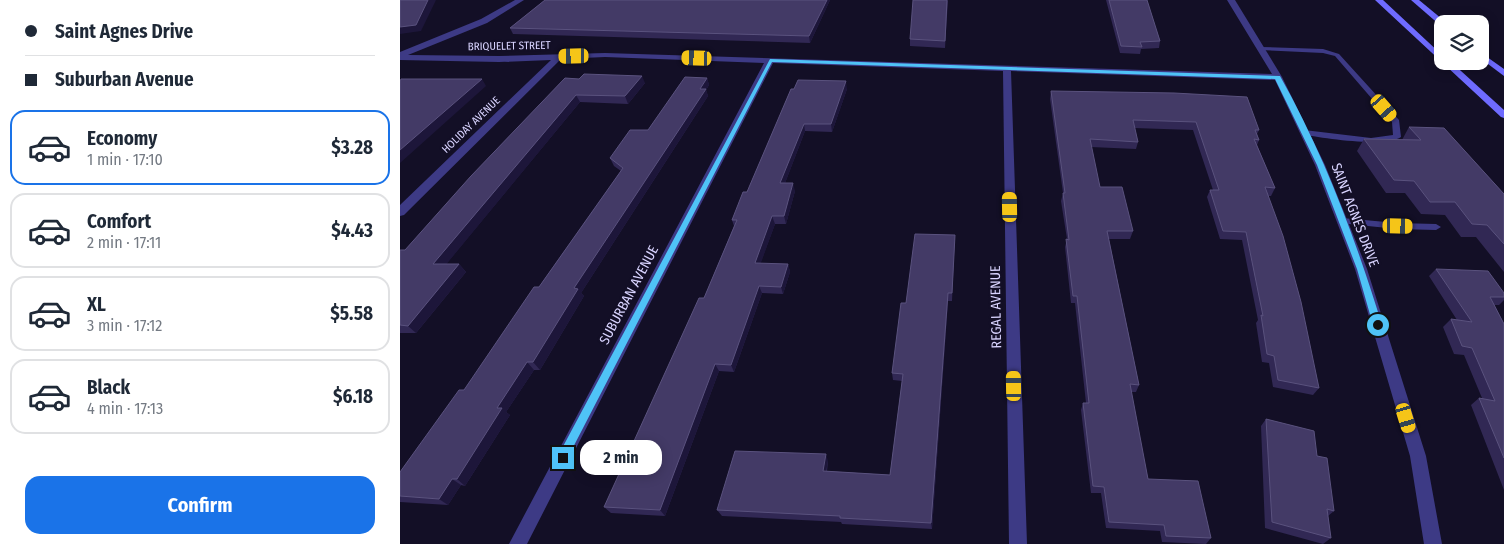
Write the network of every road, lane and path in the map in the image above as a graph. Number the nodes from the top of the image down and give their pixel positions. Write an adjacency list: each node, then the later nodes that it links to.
1 (520, 0): 8 (street)
2 (1231, 0): 6 (street, SAINT AGNES DRIVE)
3 (1378, 0): 7 (main road)
4 (1415, 0): 5 (main road)
5 (1434, 16)
6 (1261, 49): 15 (street, SAINT AGNES DRIVE); 17 (lane)
7 (1434, 51)
8 (400, 56): 9 (street, BRIQUELET STREET)
9 (559, 56): 10 (street, BRIQUELET STREET); 18 (street, HOLIDAY AVENUE)
10 (770, 60): 12 (street, BRIQUELET STREET); 21 (street, SUBURBAN AVENUE)
11 (1489, 61): 14 (main road)
12 (1007, 68): 15 (street, BRIQUELET STREET); 22 (street, REGAL AVENUE)
13 (1455, 70): 16 (main road)
14 (1504, 73)
15 (1278, 77): 17 (street, SAINT AGNES DRIVE)
16 (1504, 115)
17 (1304, 132): 19 (street, SAINT AGNES DRIVE)
18 (400, 212)
19 (1342, 221): 20 (lane); 23 (street, SAINT AGNES DRIVE)
20 (1436, 227)
21 (518, 544)
22 (1018, 544)
23 (1433, 544)

